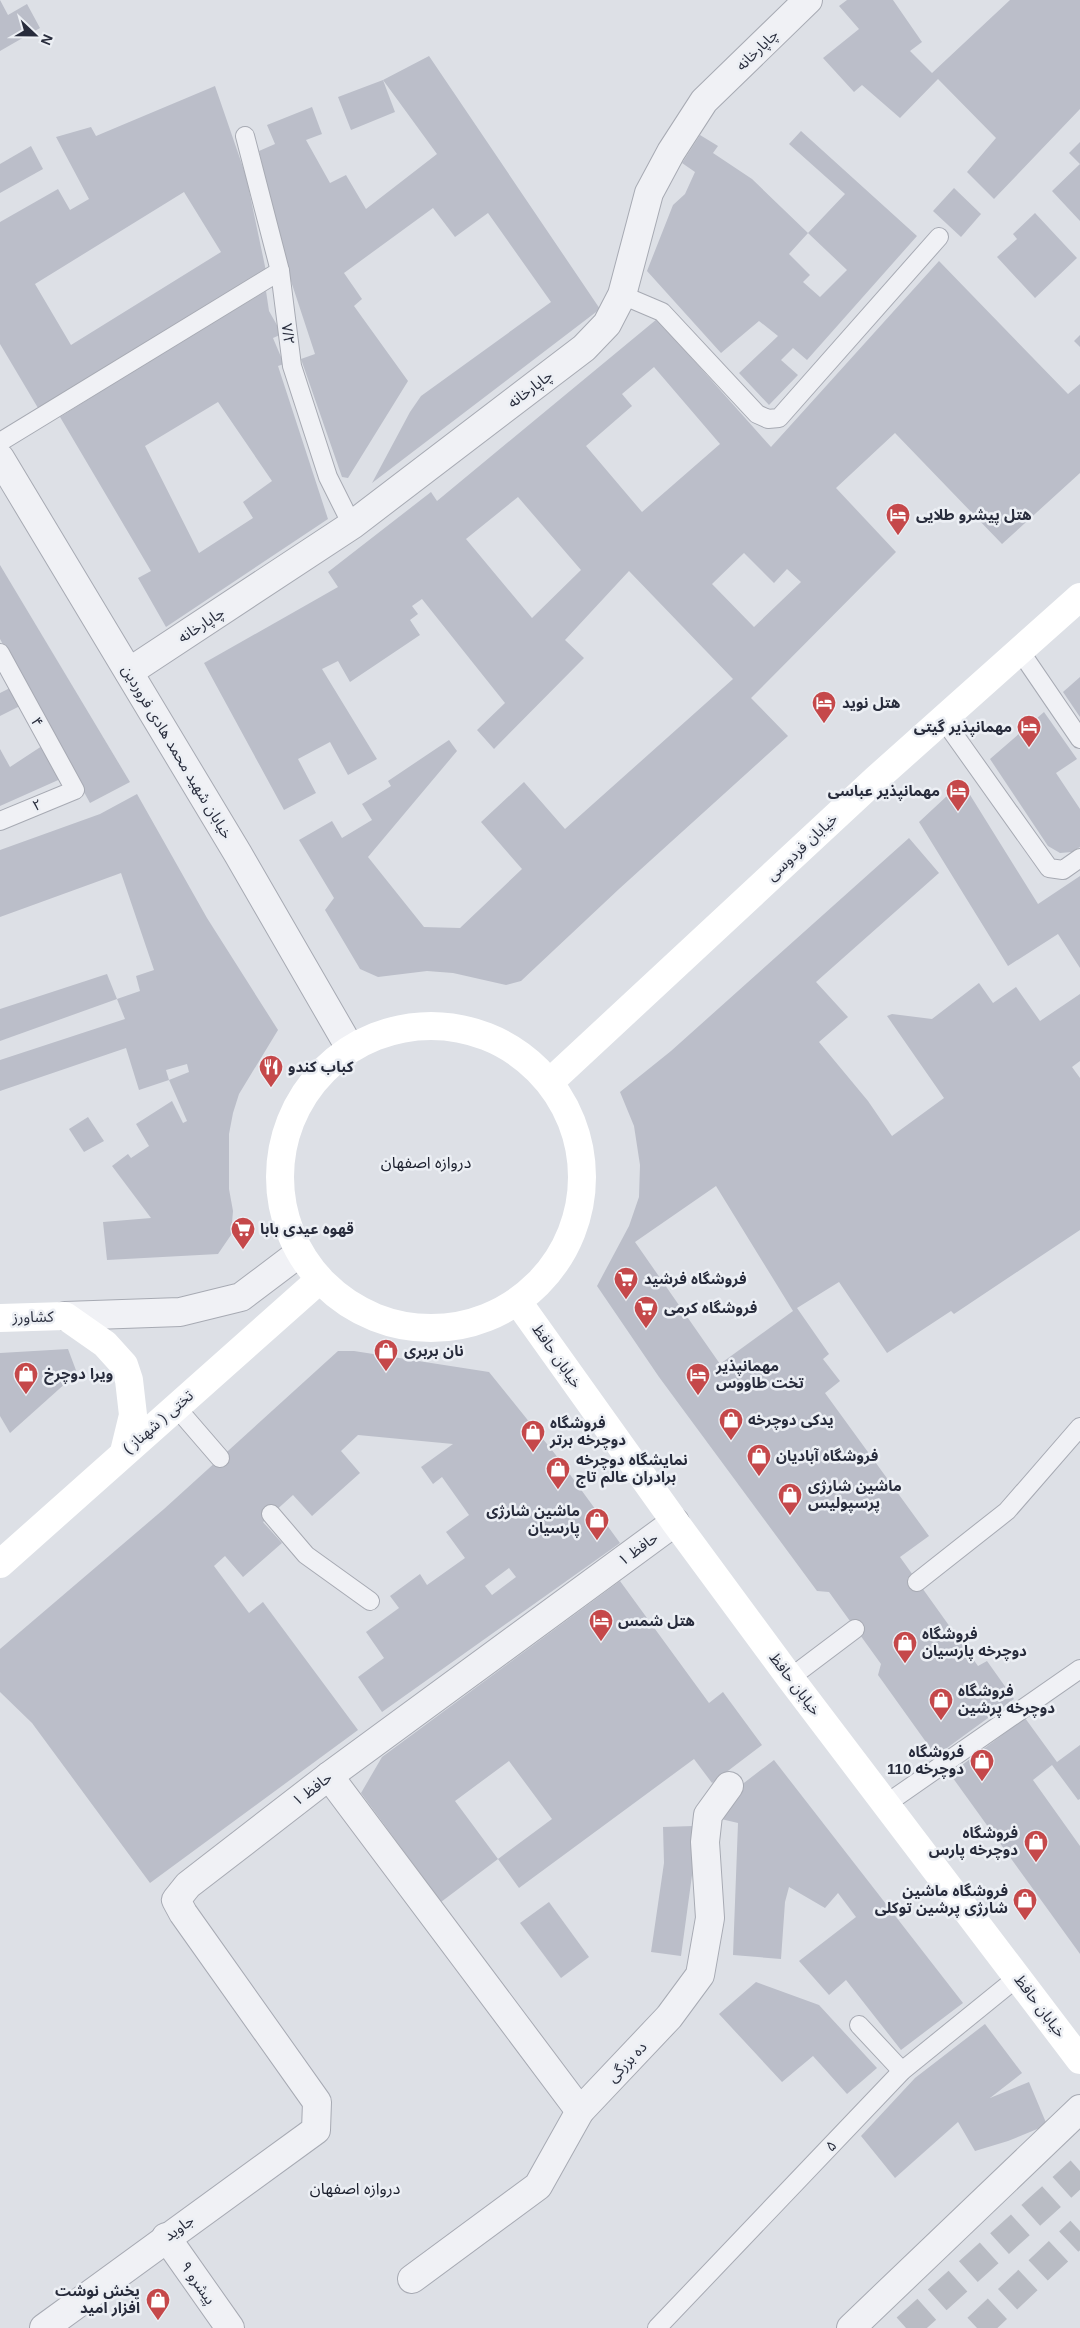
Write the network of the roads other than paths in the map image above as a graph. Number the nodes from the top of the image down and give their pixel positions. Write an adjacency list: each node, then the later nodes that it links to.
1 (808, 0): 5 (street, چاپارخانه)
2 (245, 136): 4 (lane, ۷/۲)
3 (939, 237): 5 (lane)
4 (280, 270): 6 (lane); 8 (lane, ۷/۲)
5 (622, 295): 8 (street, چاپارخانه)
6 (0, 442)
7 (0, 458): 12 (street, خیابان شهید محمد هادی فروردین)
8 (352, 525): 12 (street, چاپارخانه)
9 (1079, 601): 10 (street, خیابان فردوسی)
10 (1020, 651): 14 (street, خیابان فردوسی); 15 (lane)
11 (0, 653): 13 (lane, ۴)
12 (129, 672): 19 (street, خیابان شهید محمد هادی فروردین)
13 (6, 681): 16 (lane, ۴)
14 (943, 719): 18 (lane); 20 (street, خیابان فردوسی)
15 (1080, 739)
16 (75, 790): 17 (lane, ۲)
17 (0, 820)
18 (1080, 858)
19 (350, 1048): 20 (street); 21 (street)
20 (550, 1082): 23 (street)
21 (298, 1254): 22 (street); 24 (street)
22 (317, 1282): 23 (street); 26 (street, تختی ( شهناز ))
23 (518, 1302): 31 (street, خیابان حافظ)
24 (65, 1316): 25 (street, کشاورز); 28 (street)
25 (0, 1318)
26 (176, 1407): 28 (street, تختی ( شهناز )); 29 (lane)
27 (1080, 1427): 33 (lane)
28 (124, 1452): 32 (street, تختی ( شهناز ))
29 (220, 1458)
30 (271, 1514): 34 (lane)
31 (675, 1522): 37 (street, خیابان حافظ); 38 (street, حافظ ۱)
32 (0, 1564)
33 (917, 1582)
34 (370, 1600)
35 (855, 1629): 37 (lane)
36 (1080, 1669): 40 (lane)
37 (790, 1678): 40 (street, خیابان حافظ)
38 (329, 1776): 46 (street); 47 (street, حافظ ۱)
39 (729, 1786): 46 (street, ده بزرگی)
40 (886, 1804): 41 (street, خیابان حافظ)
41 (1018, 1977): 43 (street, خیابان حافظ); 44 (lane, ۵)
42 (859, 2025): 44 (lane)
43 (1080, 2060)
44 (902, 2071): 52 (lane, ۵)
45 (1080, 2109): 53 (street)
46 (580, 2111): 49 (street, ده بزرگی)
47 (316, 2130): 48 (street, جاوید)
48 (166, 2237): 50 (street, جاوید); 51 (street, پیشرو ۹)
49 (412, 2279)
50 (44, 2328)
51 (230, 2328)
52 (657, 2328)
53 (851, 2328)

